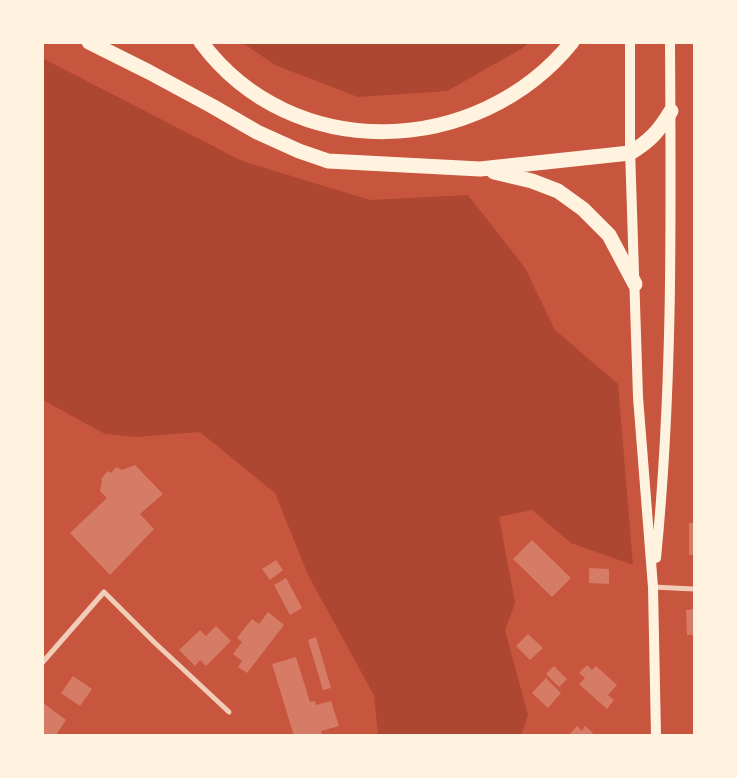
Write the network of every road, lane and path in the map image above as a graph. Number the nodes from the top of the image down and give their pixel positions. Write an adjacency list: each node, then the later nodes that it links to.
1 (89, 42): 8 (highway)
2 (201, 42): 3 (highway)
3 (572, 42)
4 (630, 42): 7 (main road)
5 (670, 42): 6 (main road)
6 (671, 111): 7 (highway); 10 (main road)
7 (630, 153): 8 (highway); 9 (main road)
8 (480, 169): 9 (highway)
9 (635, 284): 10 (main road)
10 (653, 587): 11 (street); 14 (main road)
11 (694, 588)
12 (42, 663): 13 (street)
13 (229, 712)
14 (656, 736)

